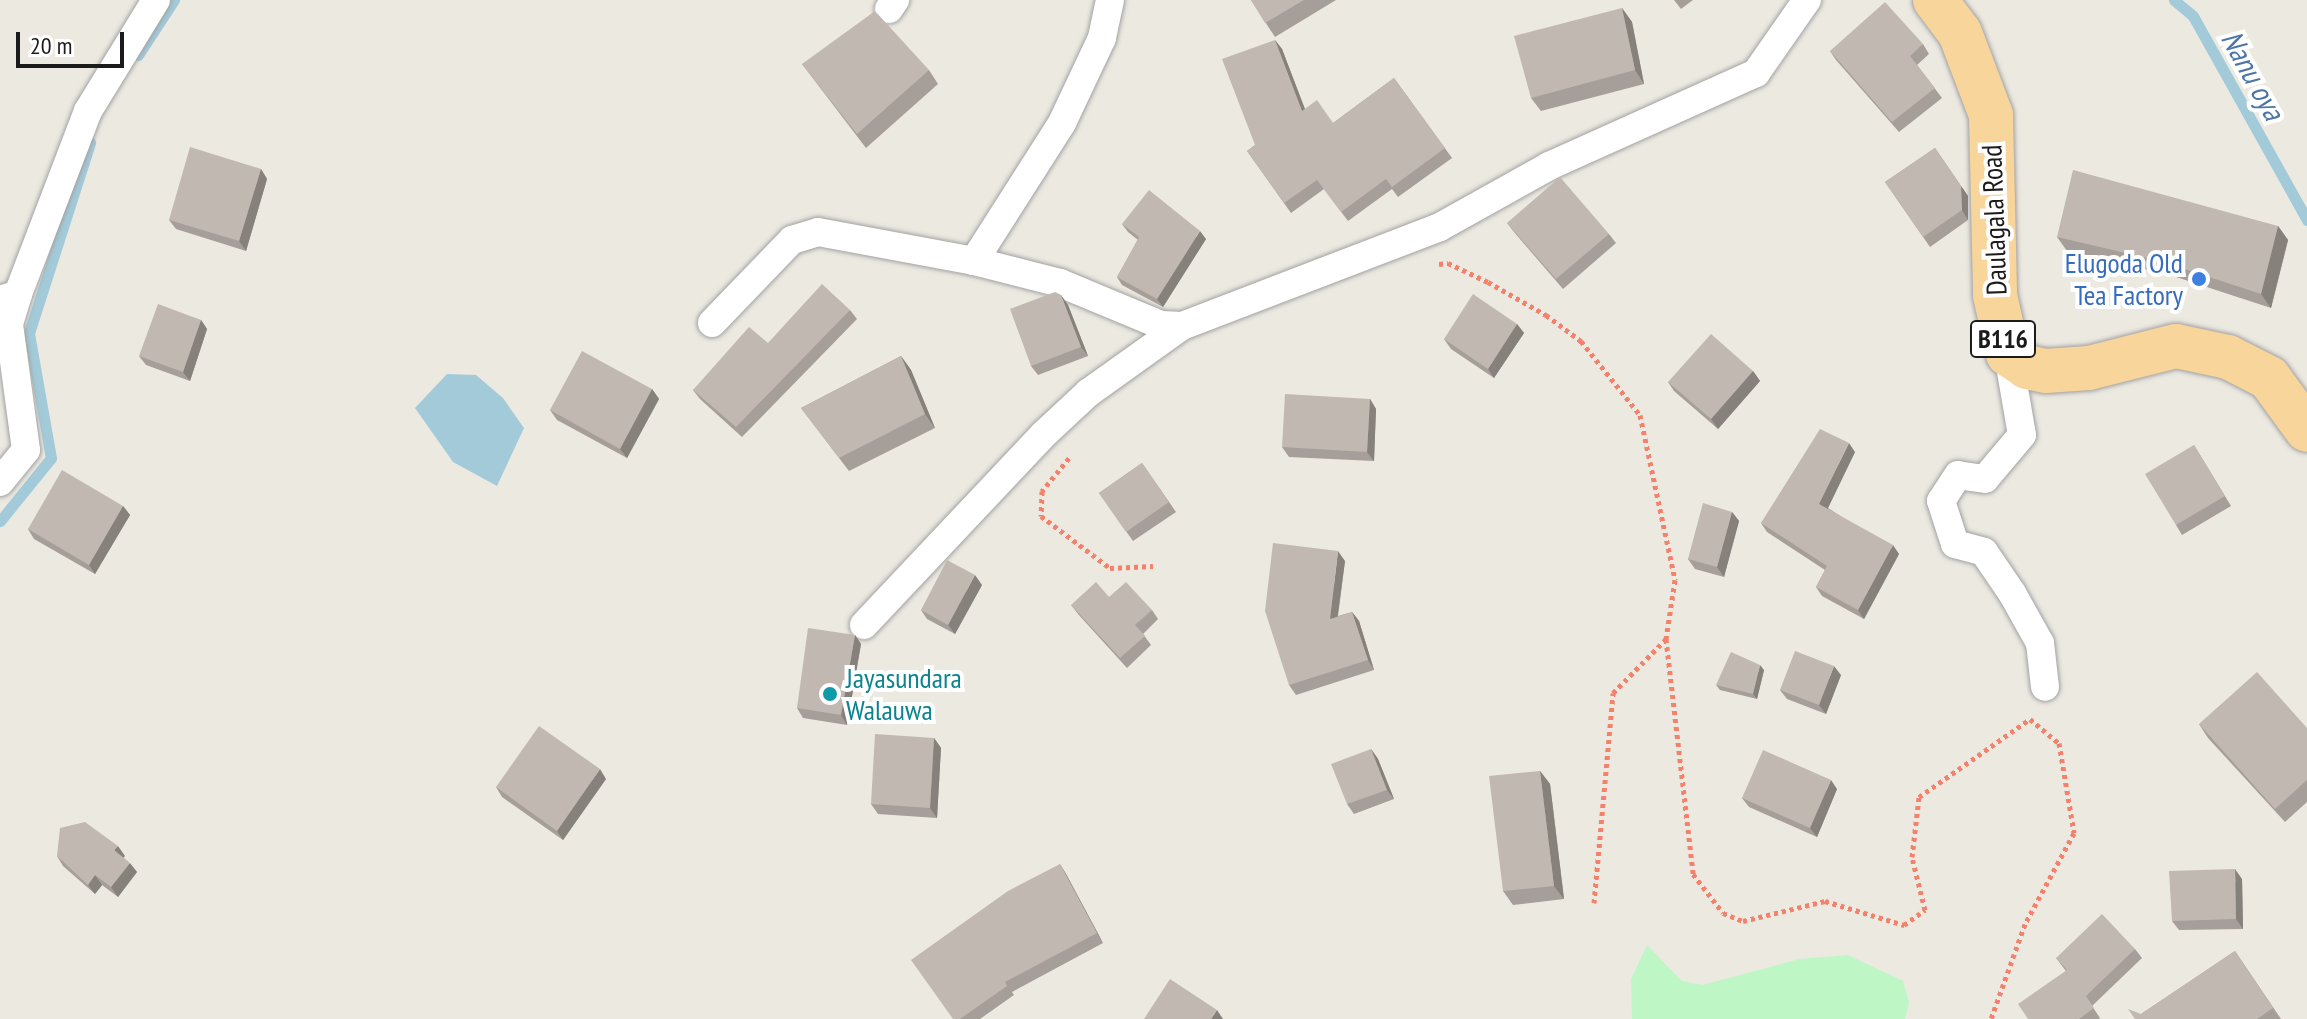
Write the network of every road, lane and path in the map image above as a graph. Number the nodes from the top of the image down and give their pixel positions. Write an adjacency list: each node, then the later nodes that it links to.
1 (156, 0): 7 (street)
2 (1110, 0): 5 (street)
3 (1807, 0): 9 (street)
4 (1935, 0): 10 (main road, Daulagala Road / B116)
5 (974, 261): 8 (street); 9 (street)
6 (1488, 282): 16 (path)
7 (9, 297): 13 (street)
8 (712, 323)
9 (1182, 326): 15 (street)
10 (2008, 354): 11 (main road, B116); 17 (street)
11 (2307, 430)
12 (1075, 448): 14 (path)
13 (0, 482)
14 (1153, 566)
15 (864, 625)
16 (1666, 639): 18 (path); 19 (path)
17 (2045, 687)
18 (1594, 903)
19 (1991, 1019)

